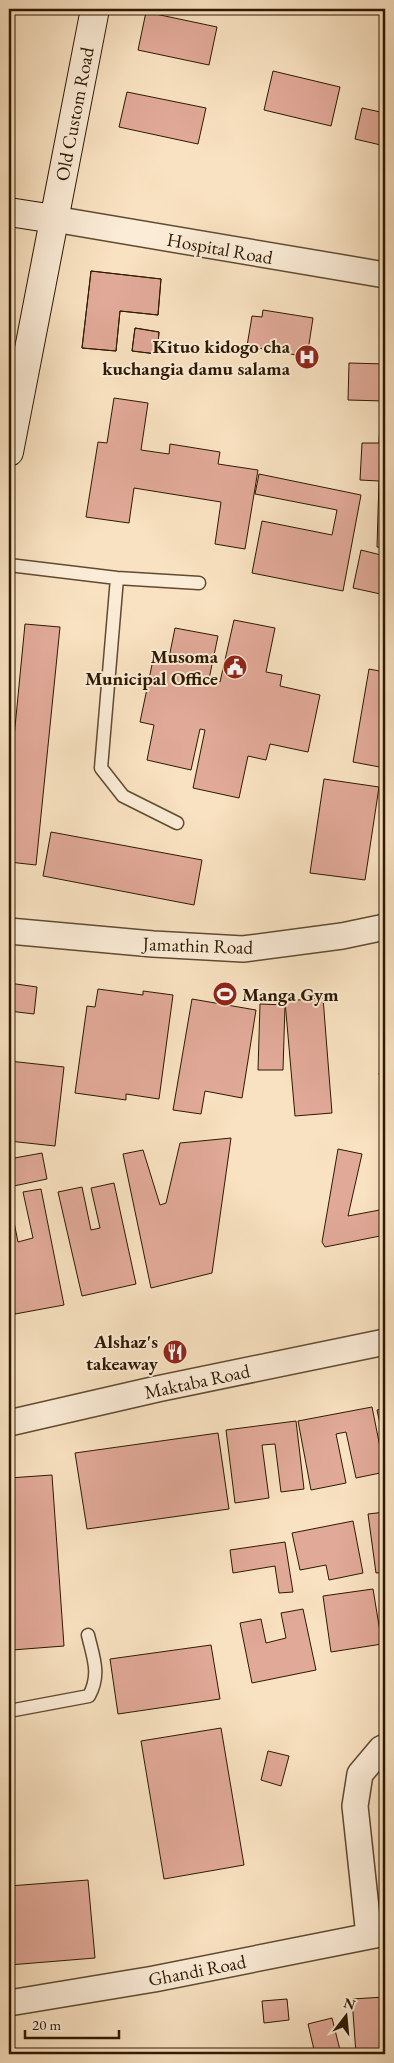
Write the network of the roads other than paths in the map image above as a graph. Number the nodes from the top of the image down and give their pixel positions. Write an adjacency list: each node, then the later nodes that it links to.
1 (94, 9): 3 (street, Old Custom Road)
2 (9, 212): 3 (street)
3 (54, 219): 4 (street, Hospital Road); 5 (street, Old Custom Road)
4 (385, 275)
5 (9, 452)
6 (9, 565): 7 (lane)
7 (117, 578): 8 (lane); 9 (lane)
8 (199, 583)
9 (177, 823)
10 (385, 927): 11 (street, Jamathin Road)
11 (9, 931)
12 (385, 1342): 13 (street, Maktaba Road)
13 (9, 1423)
14 (88, 1634): 15 (lane)
15 (9, 1711)
16 (385, 1747): 17 (street)
17 (377, 1934): 18 (street, Ghandi Road)
18 (9, 2003)

